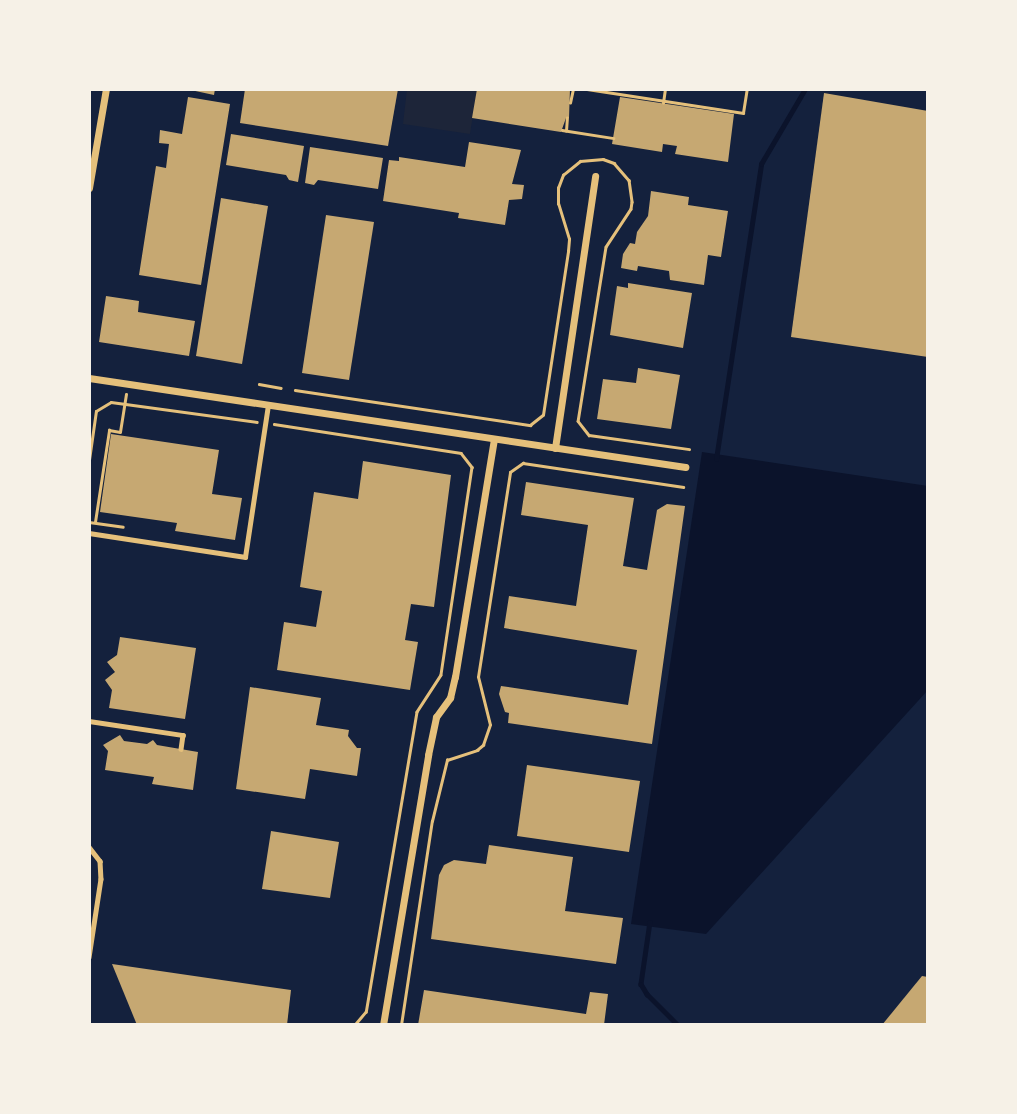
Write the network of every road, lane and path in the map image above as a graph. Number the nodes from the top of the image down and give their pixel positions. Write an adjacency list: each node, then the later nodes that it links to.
1 (106, 89): 11 (street)
2 (573, 89): 7 (path)
3 (587, 89): 6 (path)
4 (665, 89): 6 (path)
5 (747, 89): 6 (path)
6 (663, 102)
7 (570, 103)
8 (567, 118): 9 (path)
9 (613, 138)
10 (595, 176): 21 (street)
11 (89, 188)
12 (89, 378): 13 (street)
13 (128, 384): 17 (path); 18 (street)
14 (259, 384): 15 (path)
15 (281, 388)
16 (295, 390): 22 (path)
17 (125, 404): 19 (path); 23 (path); 27 (path)
18 (268, 405): 19 (lane); 20 (street)
19 (265, 423): 29 (lane); 34 (path)
20 (494, 439): 21 (street); 35 (street)
21 (555, 448): 24 (street)
22 (688, 449)
23 (89, 460)
24 (685, 467)
25 (683, 487): 36 (path)
26 (89, 522): 27 (path)
27 (95, 523): 28 (path)
28 (123, 527)
29 (89, 533)
30 (89, 721): 31 (lane)
31 (181, 749)
32 (89, 847): 33 (lane)
33 (89, 957)
34 (355, 1025)
35 (383, 1025)
36 (401, 1025)

